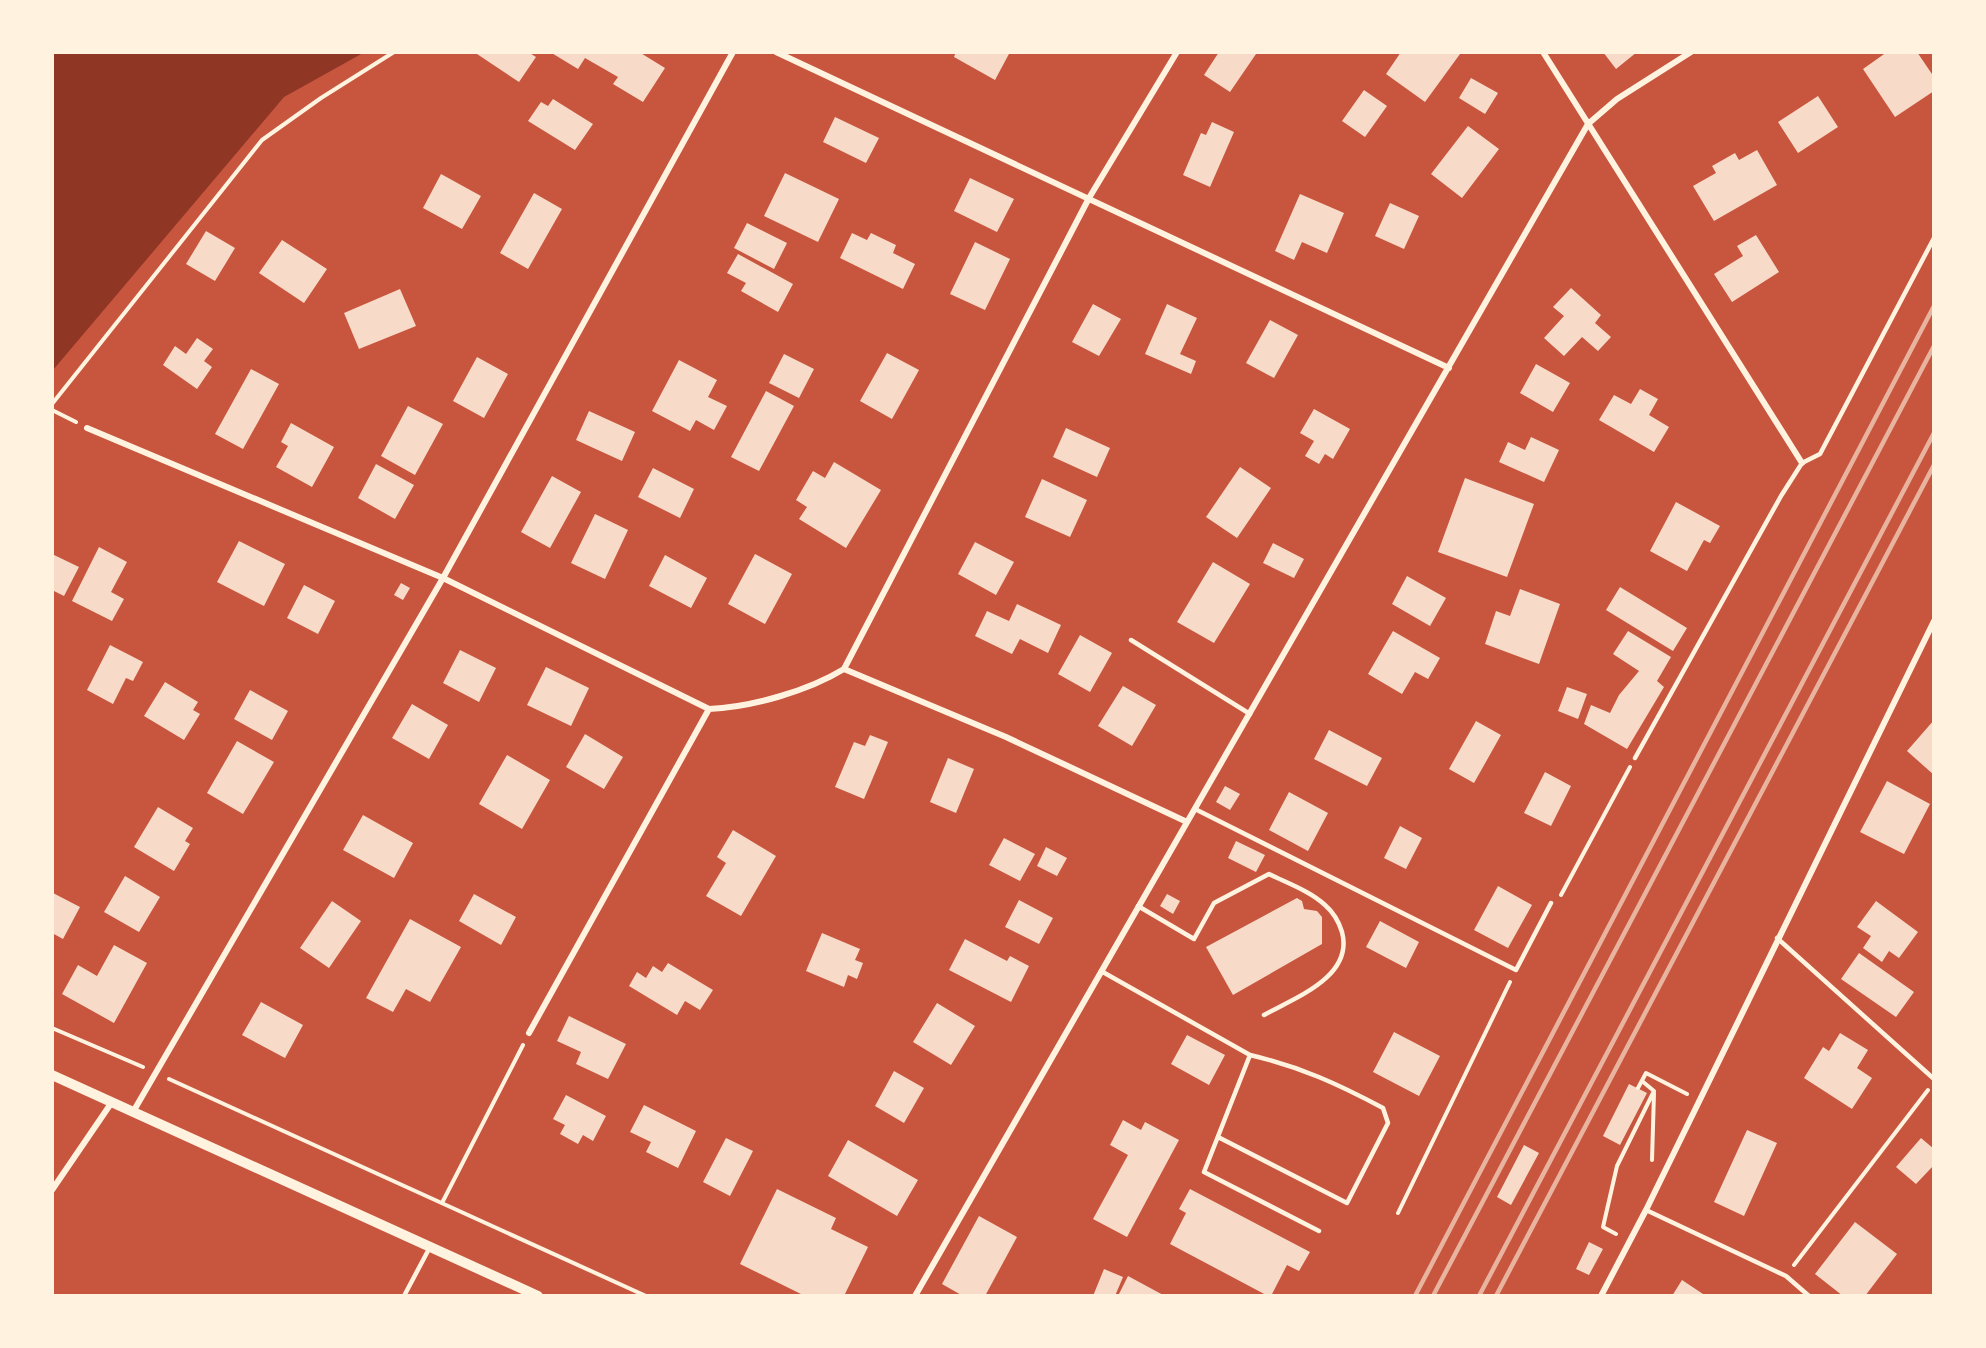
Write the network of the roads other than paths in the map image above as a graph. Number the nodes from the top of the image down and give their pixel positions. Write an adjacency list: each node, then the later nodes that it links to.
1 (733, 52): 12 (street)
2 (776, 52): 7 (street)
3 (1177, 52): 7 (street)
4 (1543, 52): 6 (street)
5 (1691, 52): 6 (street)
6 (1588, 124): 9 (street); 11 (street)
7 (1089, 198): 9 (street); 15 (street)
8 (1934, 238): 11 (lane)
9 (1449, 368): 17 (street)
10 (87, 428): 12 (street)
11 (1802, 463): 18 (lane)
12 (443, 578): 16 (street); 31 (street)
13 (1934, 621): 23 (street)
14 (1131, 640): 17 (lane)
15 (844, 669): 16 (street); 20 (street)
16 (709, 709): 26 (street)
17 (1250, 714): 19 (street)
18 (1635, 758)
19 (1195, 809): 20 (street); 21 (lane)
20 (1187, 822): 22 (street)
21 (1551, 903)
22 (1138, 906): 24 (street); 25 (lane)
23 (1777, 938): 29 (lane); 34 (street)
24 (1101, 971): 27 (lane); 37 (street)
25 (1264, 1015)
26 (529, 1034)
27 (1251, 1055): 32 (lane); 32 (lane)
28 (52, 1075): 30 (street)
29 (1934, 1080)
30 (112, 1102): 31 (street); 33 (street)
31 (133, 1112): 36 (street)
32 (1218, 1137): 35 (lane)
33 (52, 1190)
34 (1646, 1210): 40 (street); 41 (lane)
35 (1318, 1232)
36 (430, 1247): 38 (lane); 39 (street)
37 (917, 1295)
38 (404, 1296)
39 (538, 1296)
40 (1601, 1296)
41 (1809, 1296)

